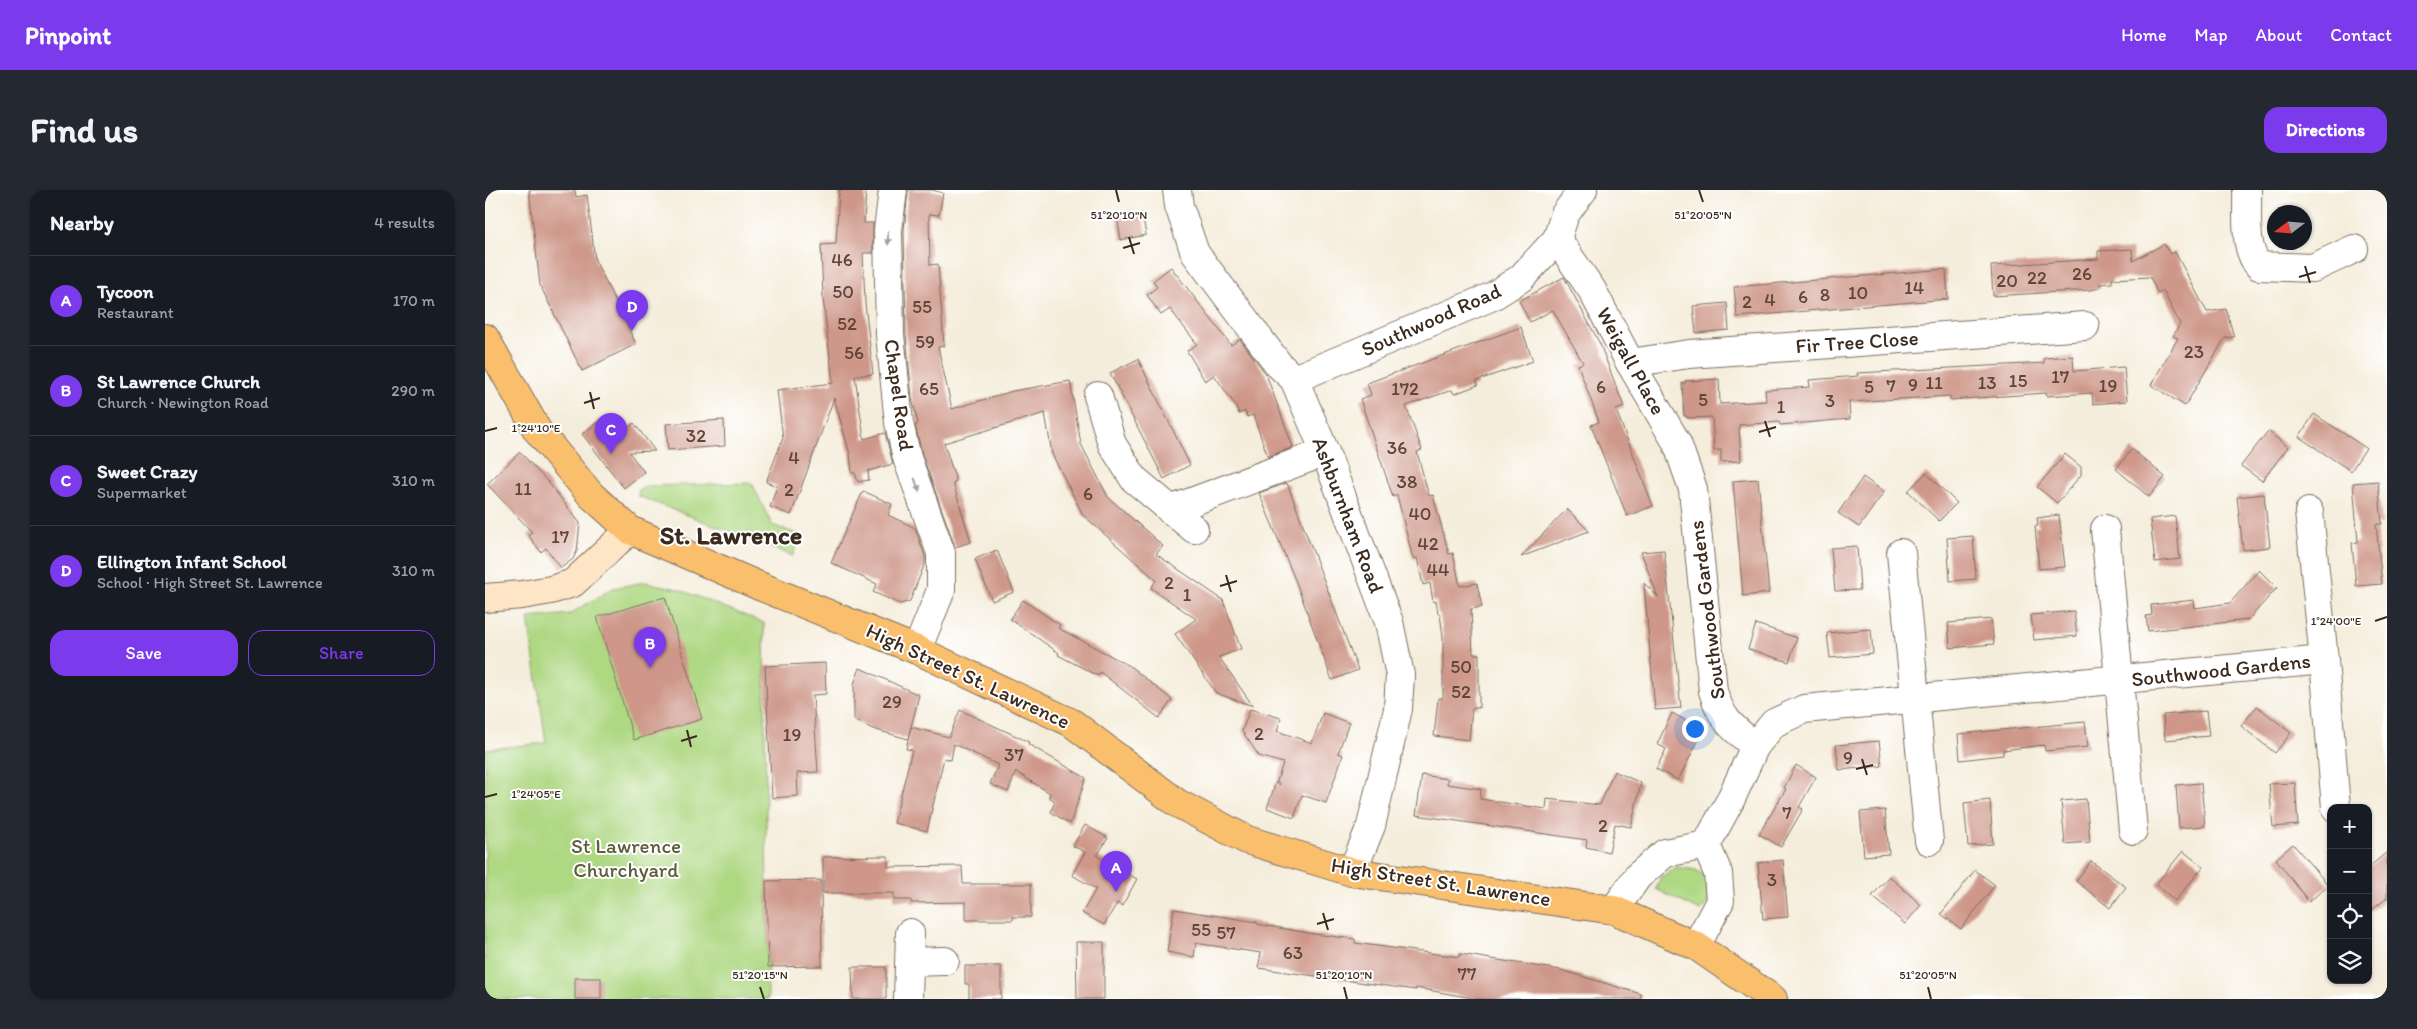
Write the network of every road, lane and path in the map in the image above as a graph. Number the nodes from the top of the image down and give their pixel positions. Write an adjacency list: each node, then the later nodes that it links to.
1 (893, 190): 23 (street, Chapel Road, one-way to 23)
2 (1177, 190): 12 (street, Ashburnham Road)
3 (1583, 190): 5 (street, Southwood Road)
4 (2247, 190): 7 (street)
5 (1557, 240): 11 (street, Weigall Place); 12 (street, Southwood Road)
6 (2354, 250): 7 (street)
7 (2259, 266): 8 (street)
8 (2231, 267)
9 (2085, 326): 11 (street, Fir Tree Close)
10 (485, 338): 20 (main road, High Street St. Lawrence)
11 (1631, 363): 15 (street, Weigall Place)
12 (1294, 379): 14 (street, Ashburnham Road)
13 (1098, 396): 16 (street)
14 (1325, 452): 16 (street); 32 (street, Ashburnham Road)
15 (1693, 489): 27 (street, Southwood Gardens)
16 (1170, 510): 18 (street)
17 (2309, 512): 24 (street, Southwood Gardens)
18 (1194, 529)
19 (2105, 529): 25 (street, Southwood Gardens)
20 (630, 530): 22 (main road); 23 (main road, High Street St. Lawrence)
21 (1901, 553): 26 (street)
22 (485, 598)
23 (917, 650): 32 (main road, High Street St. Lawrence)
24 (2324, 660): 25 (street, Southwood Gardens); 28 (street, Southwood Gardens)
25 (2119, 680): 26 (street, Southwood Gardens); 29 (street, Southwood Gardens)
26 (1916, 698): 27 (street, Southwood Gardens); 30 (street)
27 (1755, 746): 31 (street, Southwood Gardens)
28 (2335, 804)
29 (2133, 830)
30 (1929, 841)
31 (1706, 845): 33 (street); 35 (street)
32 (1352, 872): 33 (main road, High Street St. Lawrence)
33 (1614, 910): 35 (main road, High Street St. Lawrence)
34 (910, 933): 37 (street)
35 (1696, 946): 38 (main road, High Street St. Lawrence)
36 (945, 961): 37 (street)
37 (909, 962): 39 (street)
38 (1745, 989): 40 (main road, High Street St. Lawrence)
39 (908, 999)
40 (1773, 999)

